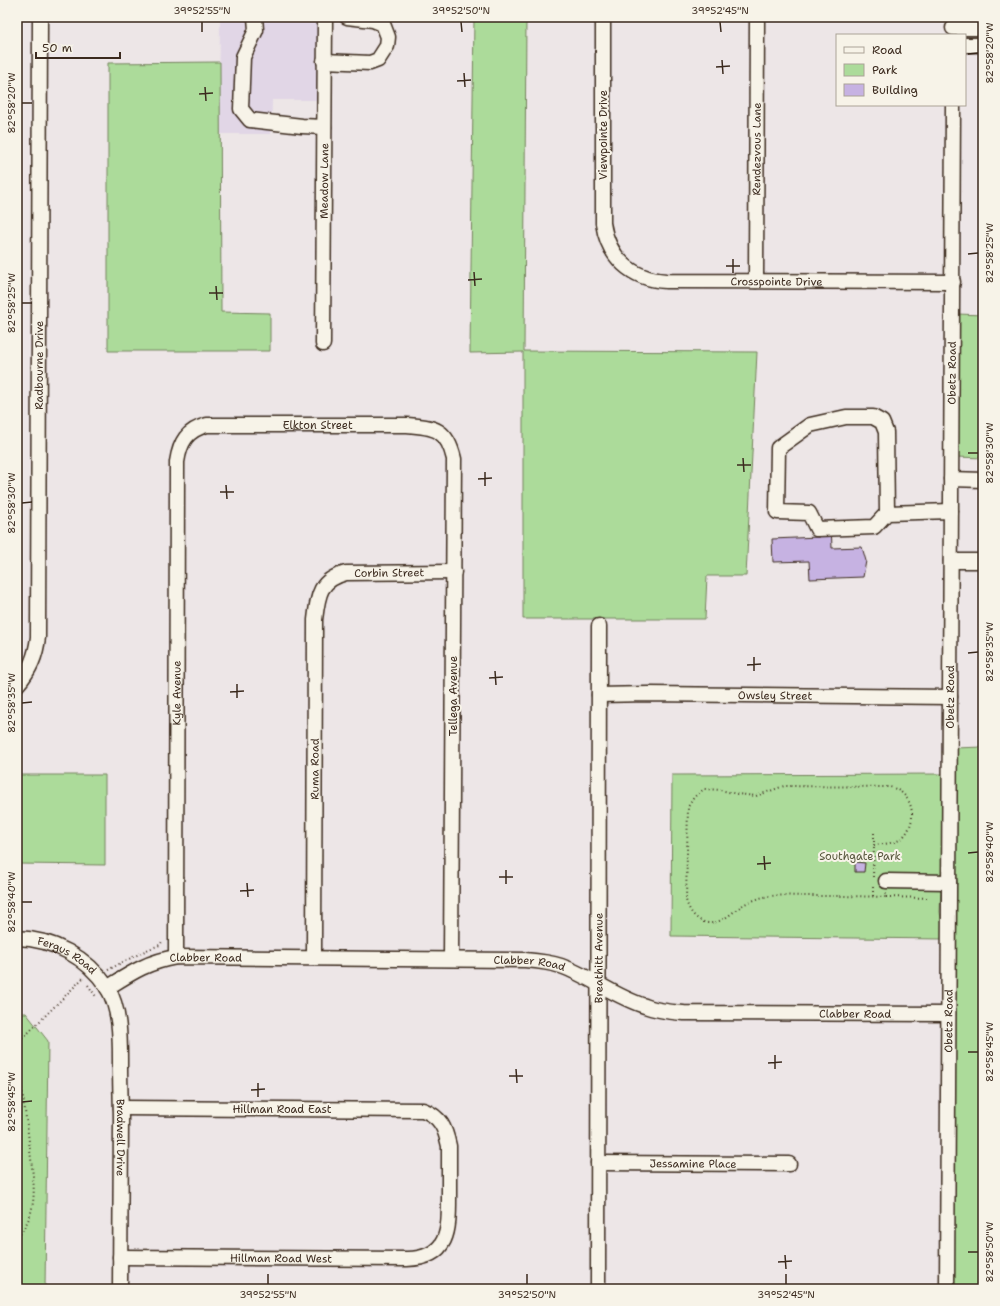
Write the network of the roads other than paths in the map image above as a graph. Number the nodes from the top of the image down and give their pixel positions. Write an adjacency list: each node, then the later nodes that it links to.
1 (40, 17): 29 (street, Radbourne Drive)
2 (255, 17): 13 (street)
3 (324, 17): 11 (street, Meadow Lane)
4 (347, 17): 11 (street)
5 (603, 17): 14 (street, Viewpointe Drive)
6 (757, 17): 15 (street, Rendezvous Lane)
7 (953, 27): 8 (street)
8 (983, 28)
9 (966, 45): 10 (street)
10 (983, 45)
11 (324, 61): 13 (street, Meadow Lane)
12 (953, 106): 16 (street, Obetz Road)
13 (324, 127): 17 (street, Meadow Lane)
14 (612, 250): 15 (street, Crosspointe Drive)
15 (756, 281): 16 (street, Crosspointe Drive)
16 (953, 282): 20 (street, Obetz Road)
17 (323, 344)
18 (190, 432): 19 (street, Elkton Street); 35 (street, Kyle Avenue)
19 (444, 436): 26 (street, Tellega Avenue)
20 (951, 479): 21 (street); 22 (street, Obetz Road)
21 (983, 480)
22 (951, 511): 23 (street); 24 (street, Obetz Road)
23 (888, 513): 23 (street)
24 (951, 561): 25 (street); 31 (street, Obetz Road)
25 (983, 561)
26 (454, 572): 27 (street, Corbin Street); 37 (street, Tellega Avenue)
27 (326, 582): 36 (street, Ruma Road)
28 (599, 626): 30 (street, Breathitt Avenue)
29 (17, 685)
30 (599, 695): 31 (street, Owsley Street); 38 (street, Breathitt Avenue)
31 (950, 697): 33 (street, Obetz Road)
32 (886, 881): 33 (street)
33 (949, 882): 40 (street, Obetz Road)
34 (17, 938): 39 (street, Fergus Road)
35 (176, 957): 36 (street, Clabber Road); 39 (street, Clabber Road)
36 (314, 958): 37 (street, Clabber Road)
37 (451, 959): 38 (street, Clabber Road)
38 (599, 984): 40 (street, Clabber Road); 42 (street, Breathitt Avenue)
39 (107, 988): 41 (street, Bradwell Drive)
40 (948, 1014): 48 (street, Obetz Road)
41 (121, 1108): 44 (street, Hillman Road East); 45 (street, Bradwell Drive)
42 (598, 1163): 43 (street, Jessamine Place); 47 (street, Breathitt Avenue)
43 (788, 1164)
44 (438, 1248): 45 (street, Hillman Road West)
45 (120, 1257): 46 (street, Bradwell Drive)
46 (120, 1289)
47 (598, 1289)
48 (947, 1289)

